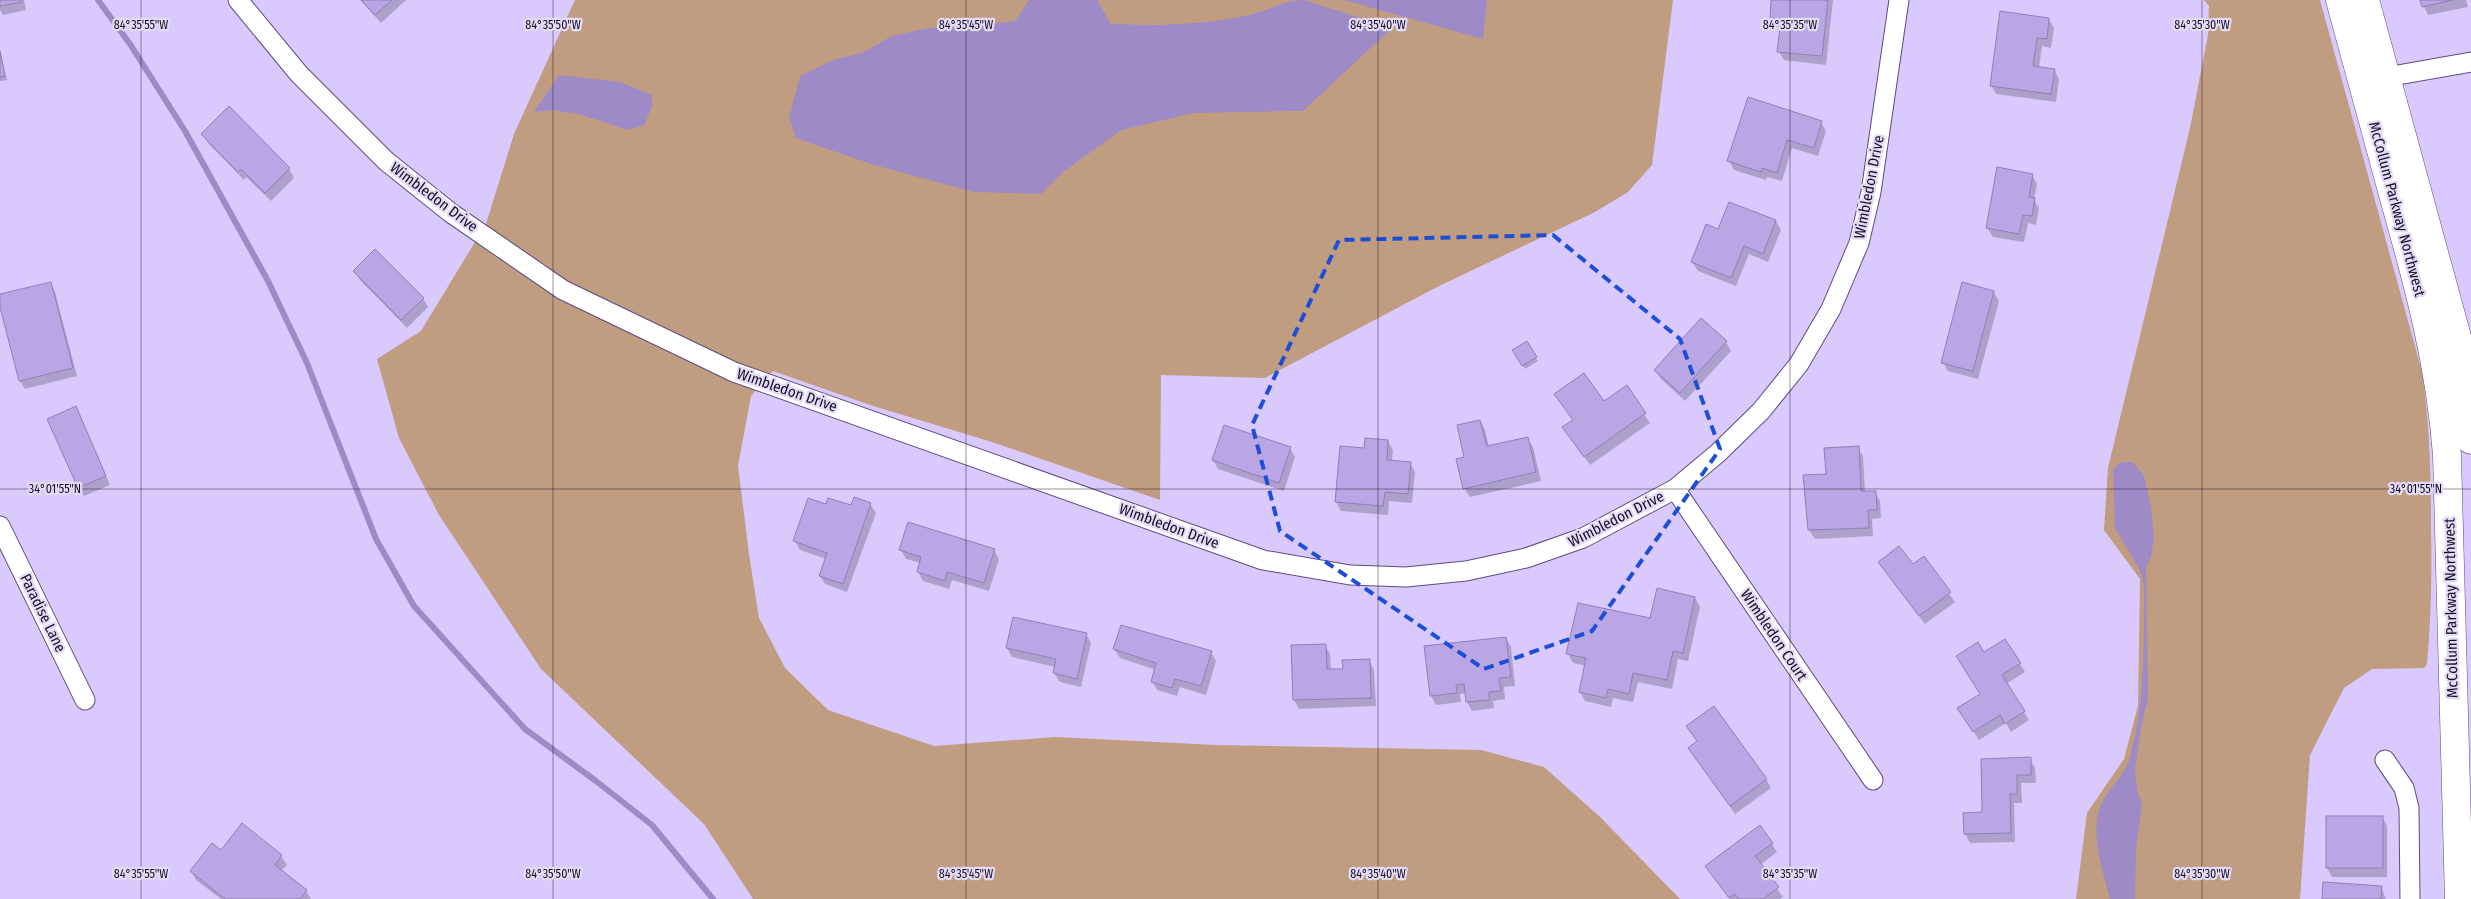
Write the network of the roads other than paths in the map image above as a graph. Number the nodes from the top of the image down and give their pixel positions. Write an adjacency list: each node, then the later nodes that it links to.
1 (238, 0): 8 (street, Wimbledon Drive)
2 (1898, 0): 8 (street, Wimbledon Drive)
3 (2340, 0): 6 (street, McCollum Parkway Northwest)
4 (2365, 0): 6 (street, McCollum Parkway Northwest)
5 (2471, 62): 6 (street)
6 (2374, 79): 7 (street, McCollum Parkway Northwest); 14 (street, McCollum Parkway Northwest)
7 (2471, 440)
8 (1675, 489): 12 (street, Wimbledon Court)
9 (0, 526): 10 (street, Paradise Lane)
10 (85, 700)
11 (2385, 760): 13 (street)
12 (1873, 780)
13 (2410, 899)
14 (2459, 899)

